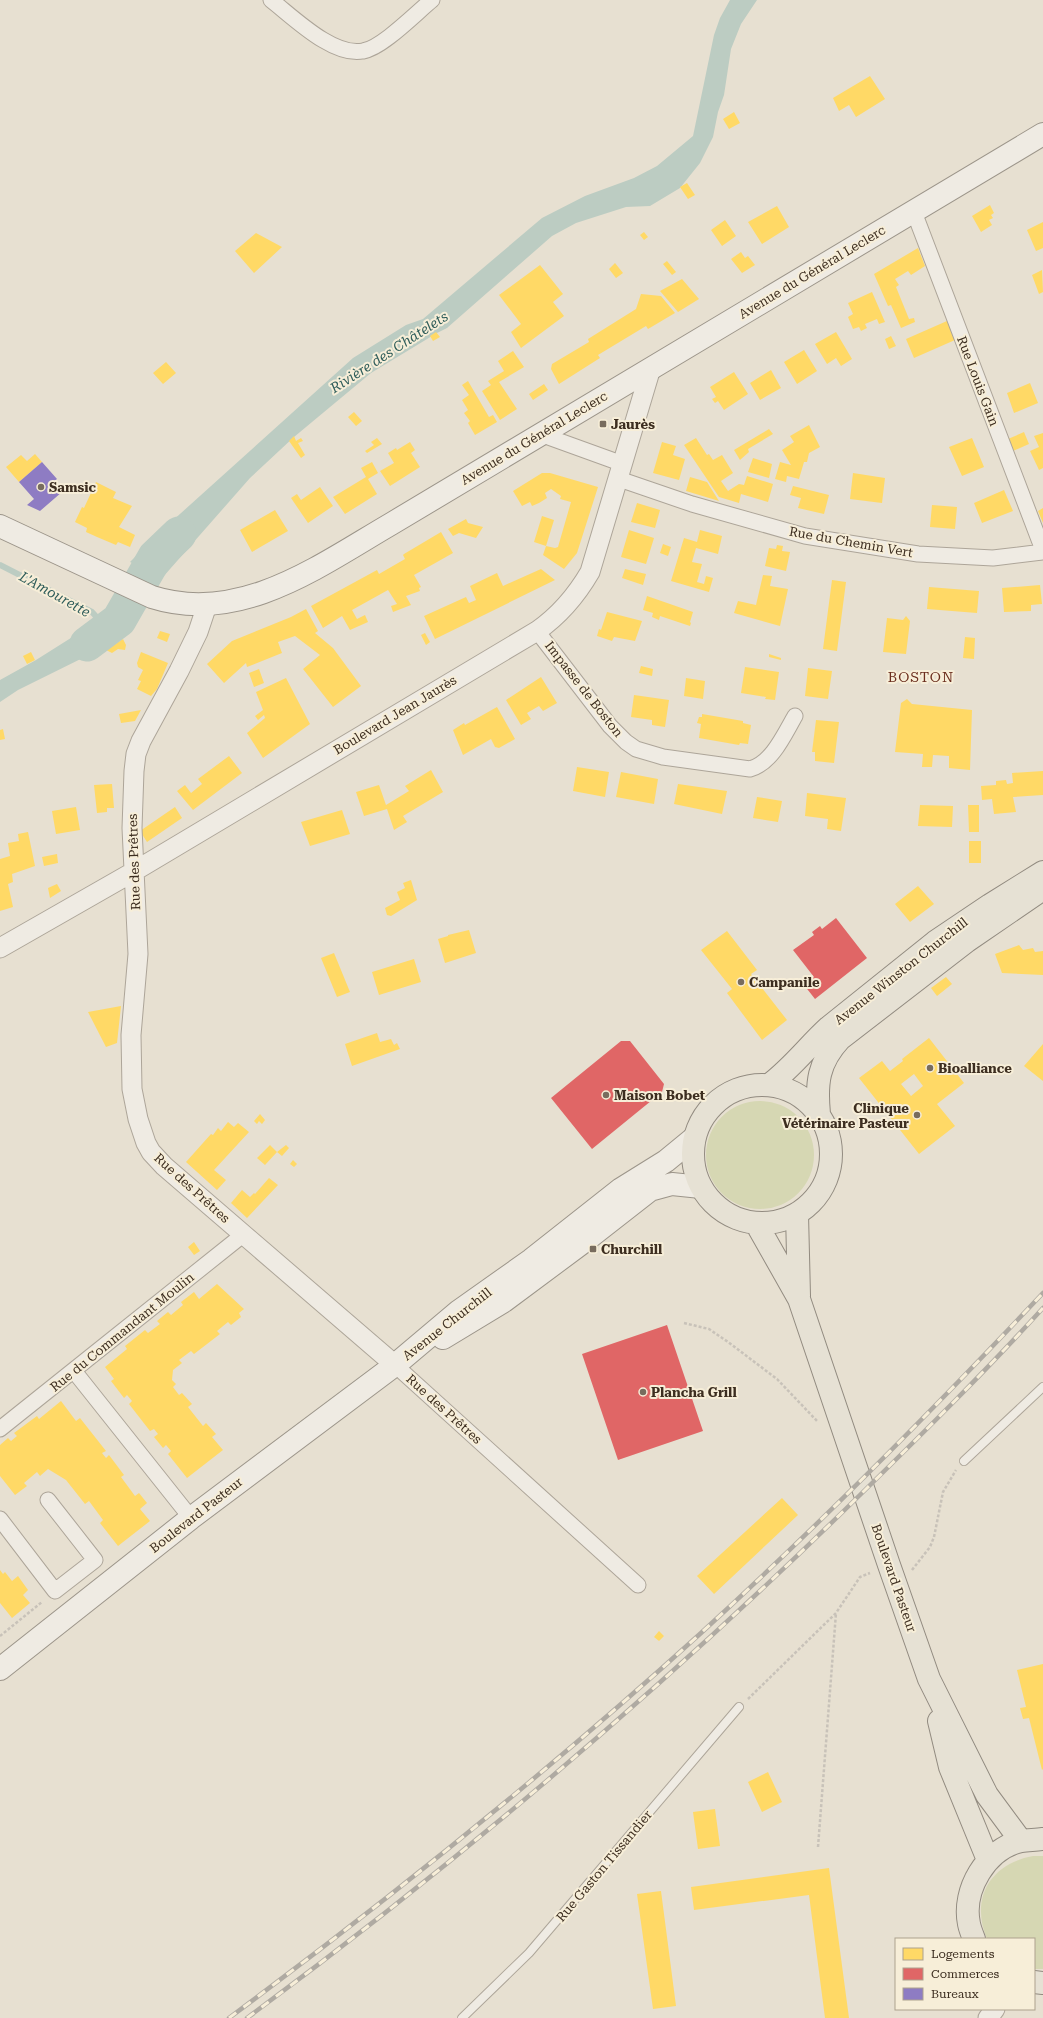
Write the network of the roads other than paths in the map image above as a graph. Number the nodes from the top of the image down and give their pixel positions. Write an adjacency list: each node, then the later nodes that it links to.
1 (271, 0): 2 (street)
2 (432, 0)
3 (1043, 134): 4 (main road, Avenue du Général Leclerc)
4 (914, 212): 5 (main road, Avenue du Général Leclerc); 9 (street, Rue Louis Gain)
5 (651, 368): 6 (main road, Avenue du Général Leclerc); 7 (street, Boulevard Jean Jaurès)
6 (540, 434): 7 (street, Rue du Chemin Vert); 10 (main road, Avenue du Général Leclerc)
7 (621, 472): 9 (street, Rue du Chemin Vert); 11 (street, Boulevard Jean Jaurès)
8 (0, 526): 10 (main road, Avenue du Général Leclerc)
9 (1043, 551)
10 (207, 605): 13 (street, Rue des Prêtres)
11 (537, 630): 12 (street, Impasse de Boston); 13 (street, Boulevard Jean Jaurès)
12 (795, 716)
13 (133, 872): 16 (street, Boulevard Jean Jaurès); 23 (street, Rue des Prêtres)
14 (1043, 872): 17 (main road, Avenue Winston Churchill)
15 (1043, 889): 18 (main road, Avenue Winston Churchill)
16 (0, 948)
17 (769, 1085): 18 (main road); 19 (main road)
18 (819, 1114): 21 (main road)
19 (694, 1138): 20 (main road); 25 (main road, Avenue Churchill)
20 (701, 1187): 22 (main road); 25 (main road, Avenue Churchill)
21 (797, 1214): 22 (main road); 24 (main road)
22 (756, 1223): 24 (main road)
23 (244, 1234): 25 (street, Rue des Prêtres); 26 (street, Rue du Commandant Moulin)
24 (799, 1299): 35 (main road, Boulevard Pasteur)
25 (395, 1365): 31 (main road, Boulevard Pasteur); 33 (street, Rue des Prêtres)
26 (74, 1371): 28 (street, Rue du Commandant Moulin); 31 (street)
27 (1043, 1387): 29 (lane)
28 (0, 1429)
29 (964, 1460)
30 (48, 1500): 32 (street)
31 (190, 1518): 34 (main road, Boulevard Pasteur)
32 (0, 1520)
33 (638, 1585)
34 (0, 1669)
35 (929, 1679): 38 (main road, Boulevard Pasteur); 39 (main road)
36 (739, 1707): 42 (lane, Rue Gaston Tissandier)
37 (1043, 1839): 38 (main road)
38 (1021, 1841): 39 (main road)
39 (988, 1860): 40 (main road)
40 (974, 1938)
41 (994, 2010): 43 (street)
42 (462, 2018)
43 (988, 2018)

